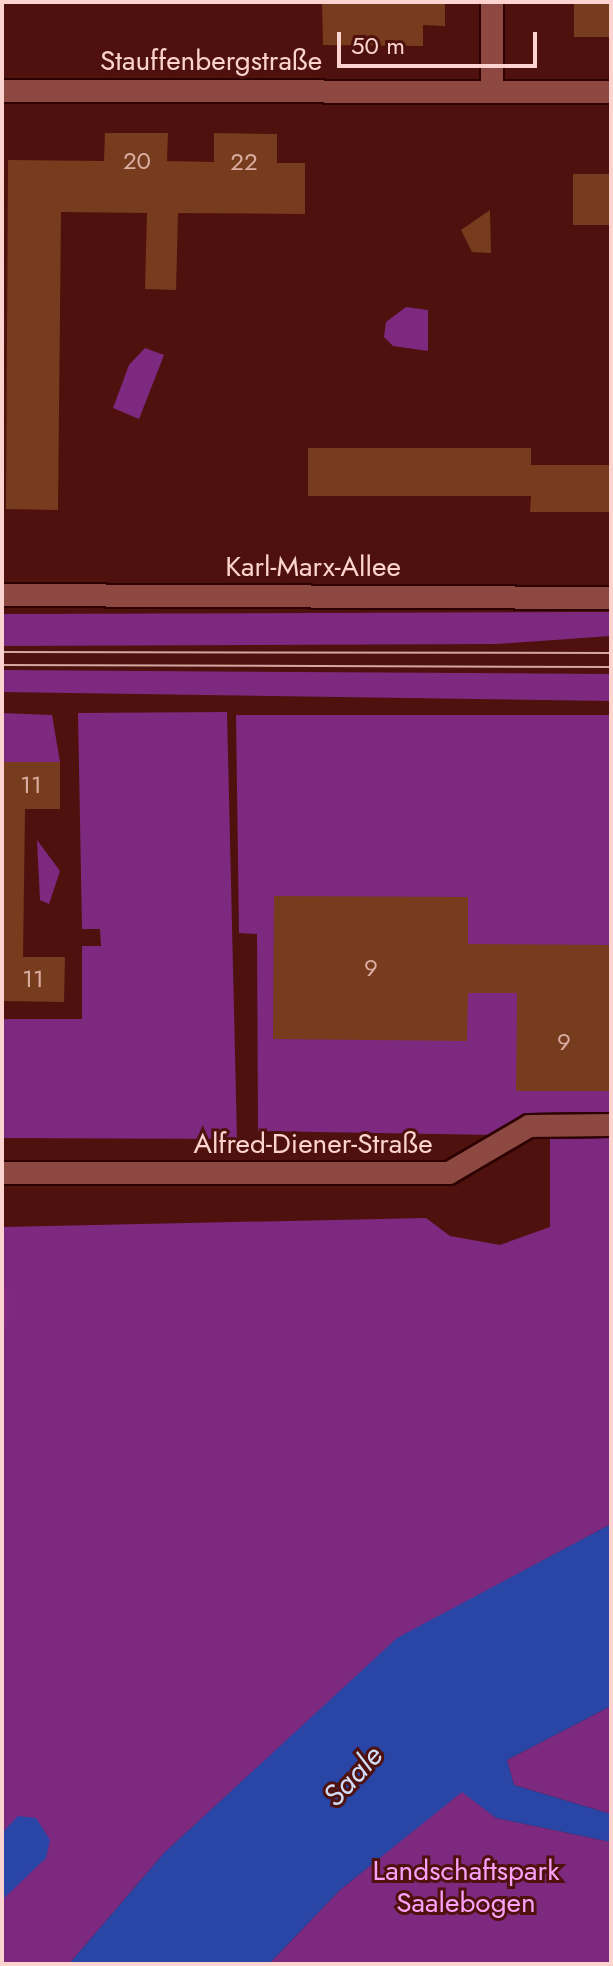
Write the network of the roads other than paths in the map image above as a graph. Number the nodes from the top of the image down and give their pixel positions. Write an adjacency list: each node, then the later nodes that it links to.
1 (492, 2): 3 (street)
2 (2, 91): 3 (street, Stauffenbergstraße)
3 (492, 92): 4 (street, Stauffenbergstraße)
4 (611, 92)
5 (6, 596): 6 (street, Karl-Marx-Allee)
6 (611, 598)
7 (611, 1125): 8 (street, Alfred-Diener-Straße)
8 (2, 1173)

